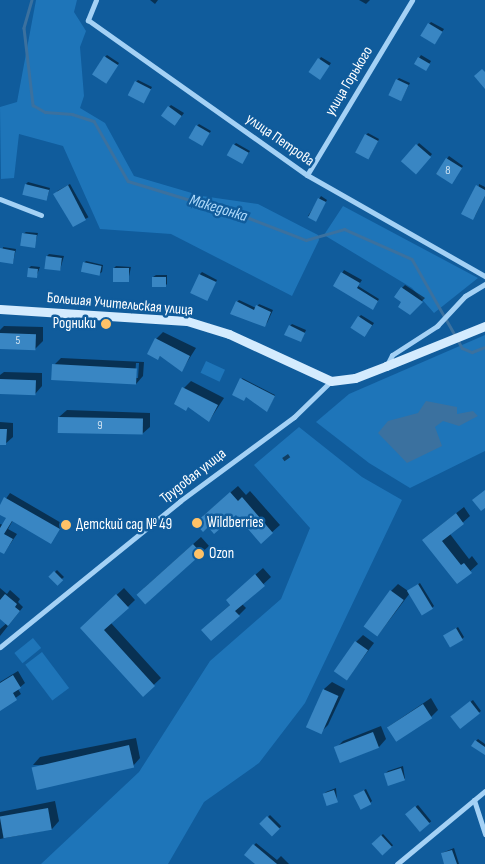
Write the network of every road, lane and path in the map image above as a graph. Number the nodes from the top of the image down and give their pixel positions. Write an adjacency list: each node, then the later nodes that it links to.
1 (96, 0): 3 (street, улица Петрова)
2 (412, 0): 3 (street, улица Горького)
3 (307, 175): 6 (street, улица Петрова)
4 (0, 199): 5 (street)
5 (41, 215)
6 (485, 276)
7 (485, 284): 10 (street)
8 (0, 309): 11 (main road, Большая Учительская улица)
9 (485, 326): 10 (main road)
10 (386, 366): 11 (main road)
11 (331, 381): 12 (street, Трудовая улица)
12 (0, 648)
13 (485, 791): 14 (street)
14 (474, 800): 15 (street); 16 (street)
15 (485, 834)
16 (397, 864)

